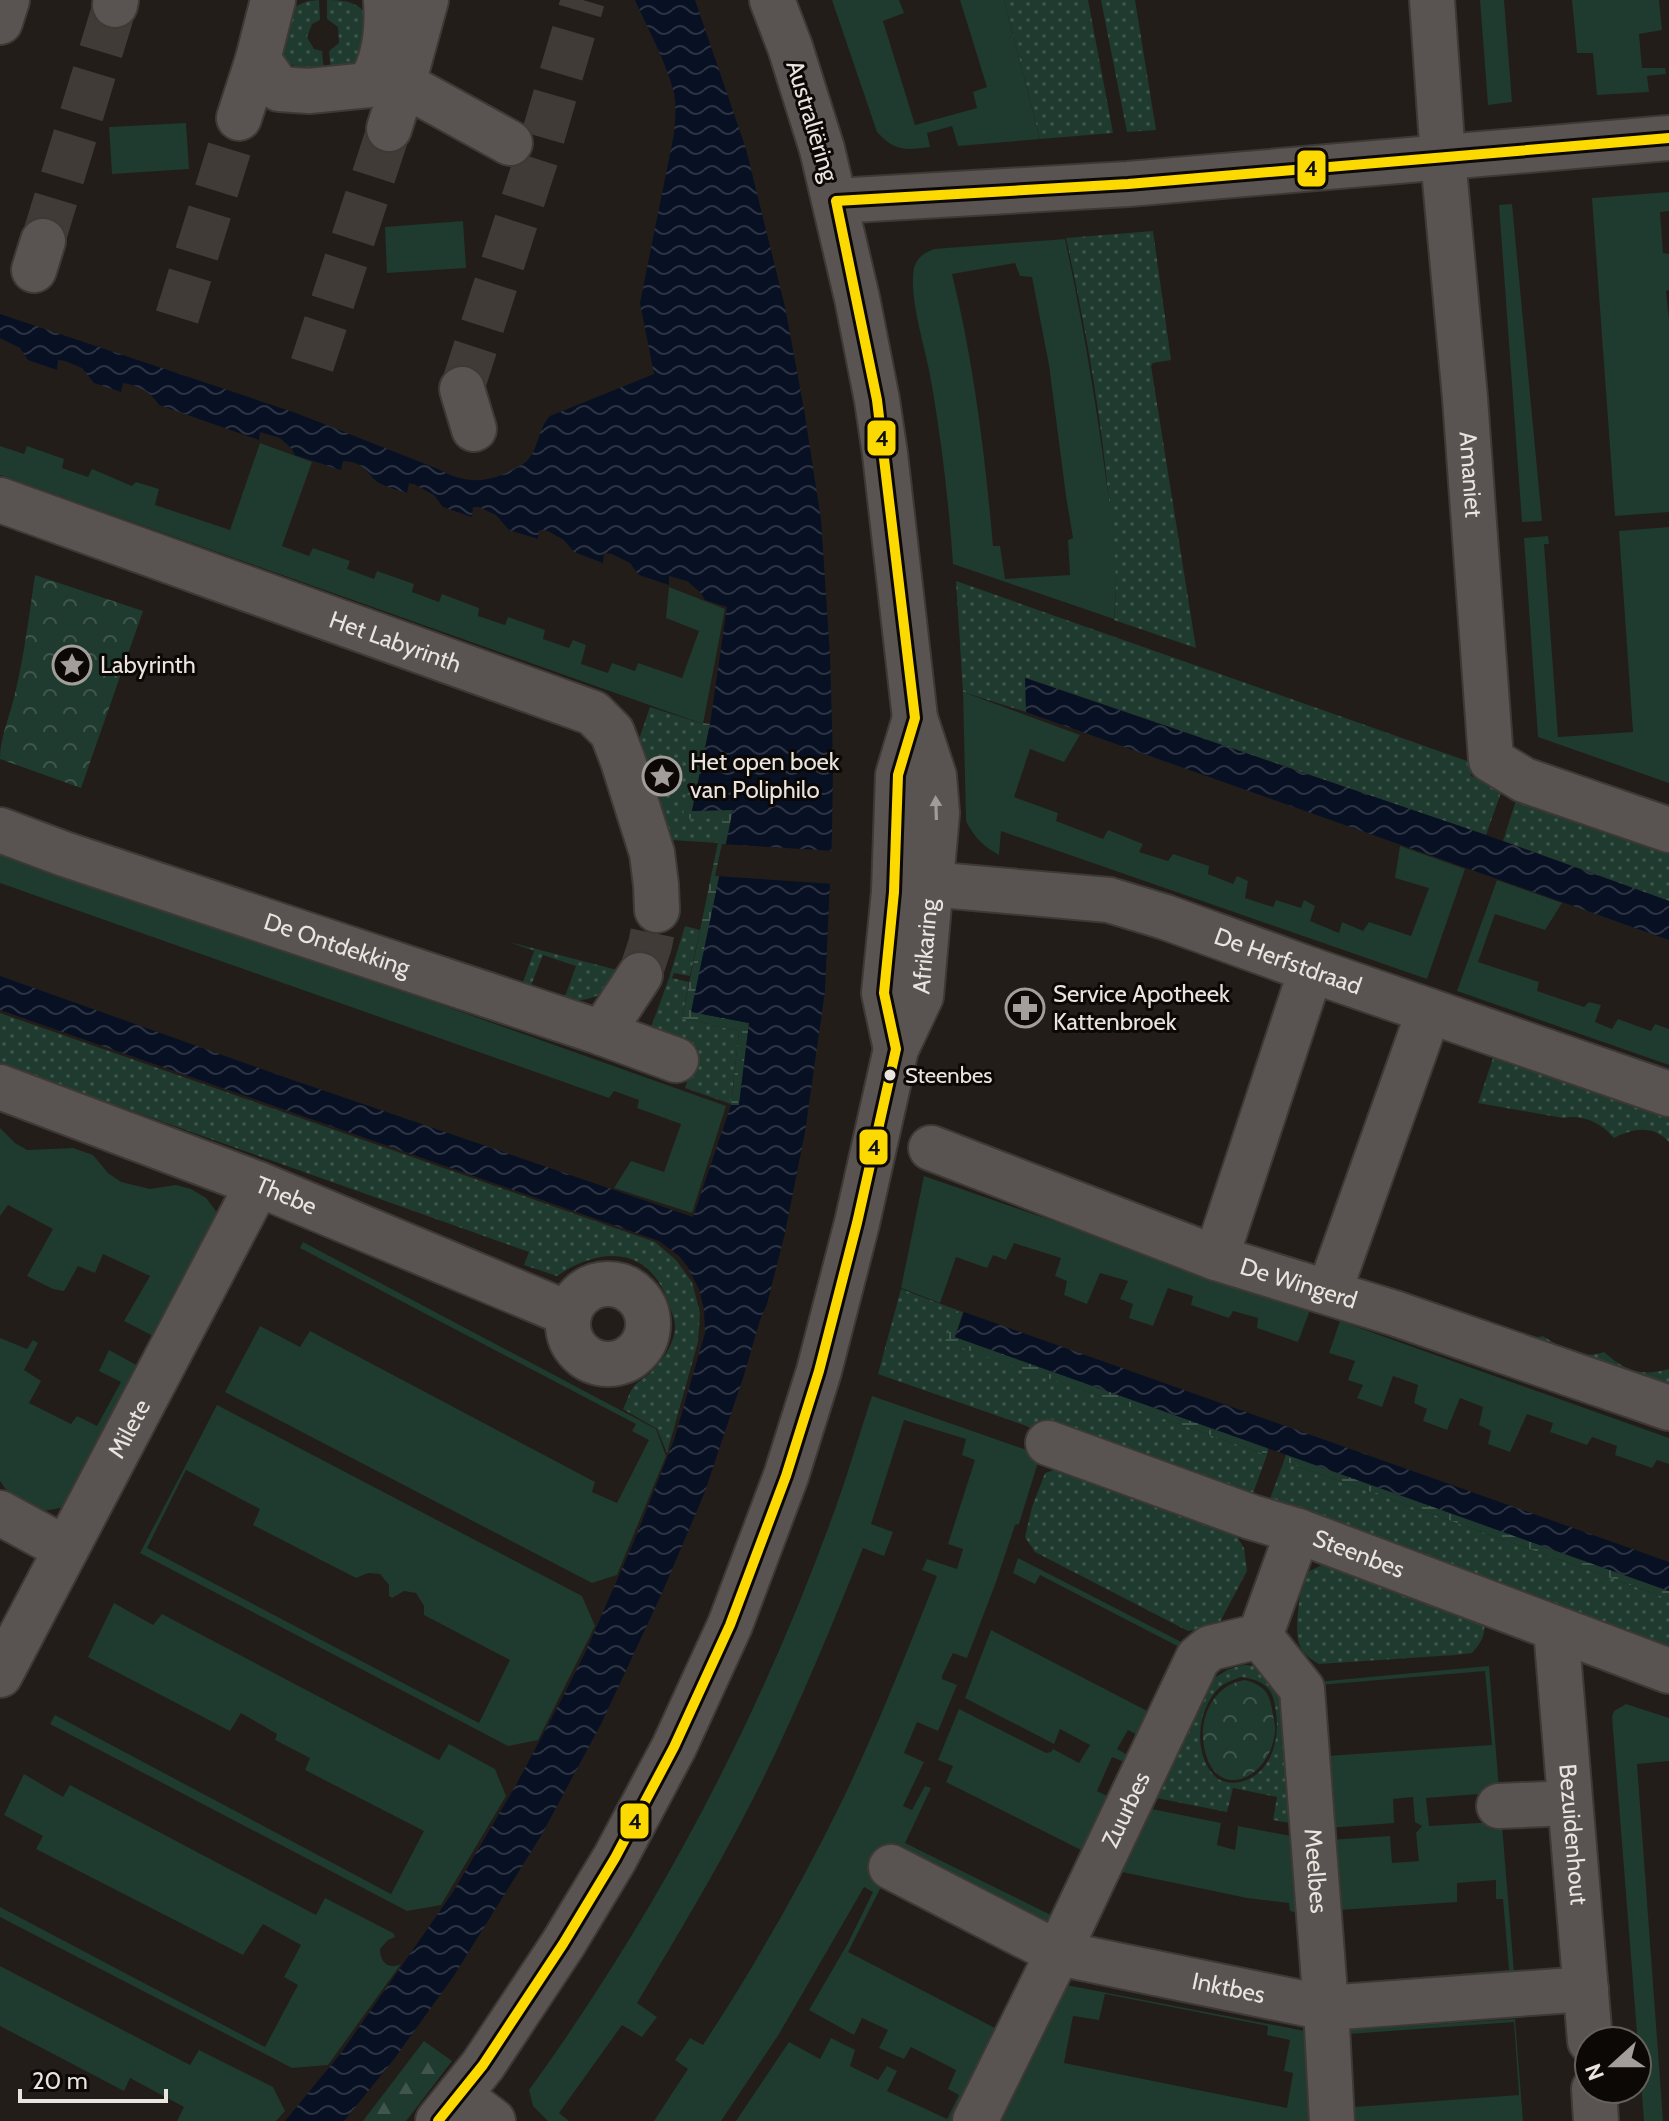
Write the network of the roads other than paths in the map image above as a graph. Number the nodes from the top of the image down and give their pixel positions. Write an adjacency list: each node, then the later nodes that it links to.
1 (7, 0): 7 (street)
2 (386, 0): 9 (street)
3 (426, 0): 9 (street)
4 (772, 0): 15 (street, Australiëring)
5 (1432, 0): 14 (street, Amaniet)
6 (269, 1): 8 (street)
7 (0, 22)
8 (258, 59): 9 (street); 10 (street)
9 (399, 62): 11 (street); 13 (street)
10 (239, 118)
11 (389, 129)
12 (1669, 138): 14 (street)
13 (510, 143)
14 (1443, 158): 15 (street); 18 (street, Amaniet)
15 (836, 201): 19 (street, Australiëring)
16 (0, 500): 20 (street, Het Labyrinth)
17 (0, 830): 24 (street, De Ontdekking)
18 (1669, 830)
19 (913, 884): 21 (street, De Herfstdraad); 49 (street, Afrikaring)
20 (657, 910)
21 (1311, 970): 23 (street, De Herfstdraad); 30 (street)
22 (640, 975): 24 (street)
23 (1429, 1011): 27 (street, De Herfstdraad); 31 (street)
24 (602, 1033): 25 (street, De Ontdekking)
25 (676, 1060)
26 (0, 1087): 29 (street, Thebe)
27 (1669, 1094)
28 (931, 1148): 30 (street, De Wingerd)
29 (258, 1184): 32 (street, Thebe); 37 (street, Milete)
30 (1216, 1258): 31 (street, De Wingerd)
31 (1329, 1292): 33 (street, De Wingerd)
32 (569, 1314)
33 (1669, 1408)
34 (1048, 1443): 36 (street, Steenbes)
35 (0, 1513): 37 (street)
36 (1298, 1531): 38 (street, Steenbes); 39 (street)
37 (66, 1549): 41 (street, Milete)
38 (1556, 1629): 40 (street, Steenbes); 42 (street, Bezuidenhout)
39 (1260, 1636): 45 (street, Zuurbes); 47 (street, Meelbes)
40 (1669, 1671)
41 (0, 1675)
42 (1570, 1803): 43 (street); 46 (street, Bezuidenhout)
43 (1499, 1806)
44 (891, 1867): 45 (street, Inktbes)
45 (1058, 1953): 47 (street, Inktbes); 50 (street, Zuurbes)
46 (1586, 1989): 47 (street, Inktbes); 48 (street, Bezuidenhout)
47 (1326, 2008): 51 (street, Meelbes)
48 (1589, 2025)
49 (463, 2112)
50 (975, 2121)
51 (1332, 2121)

